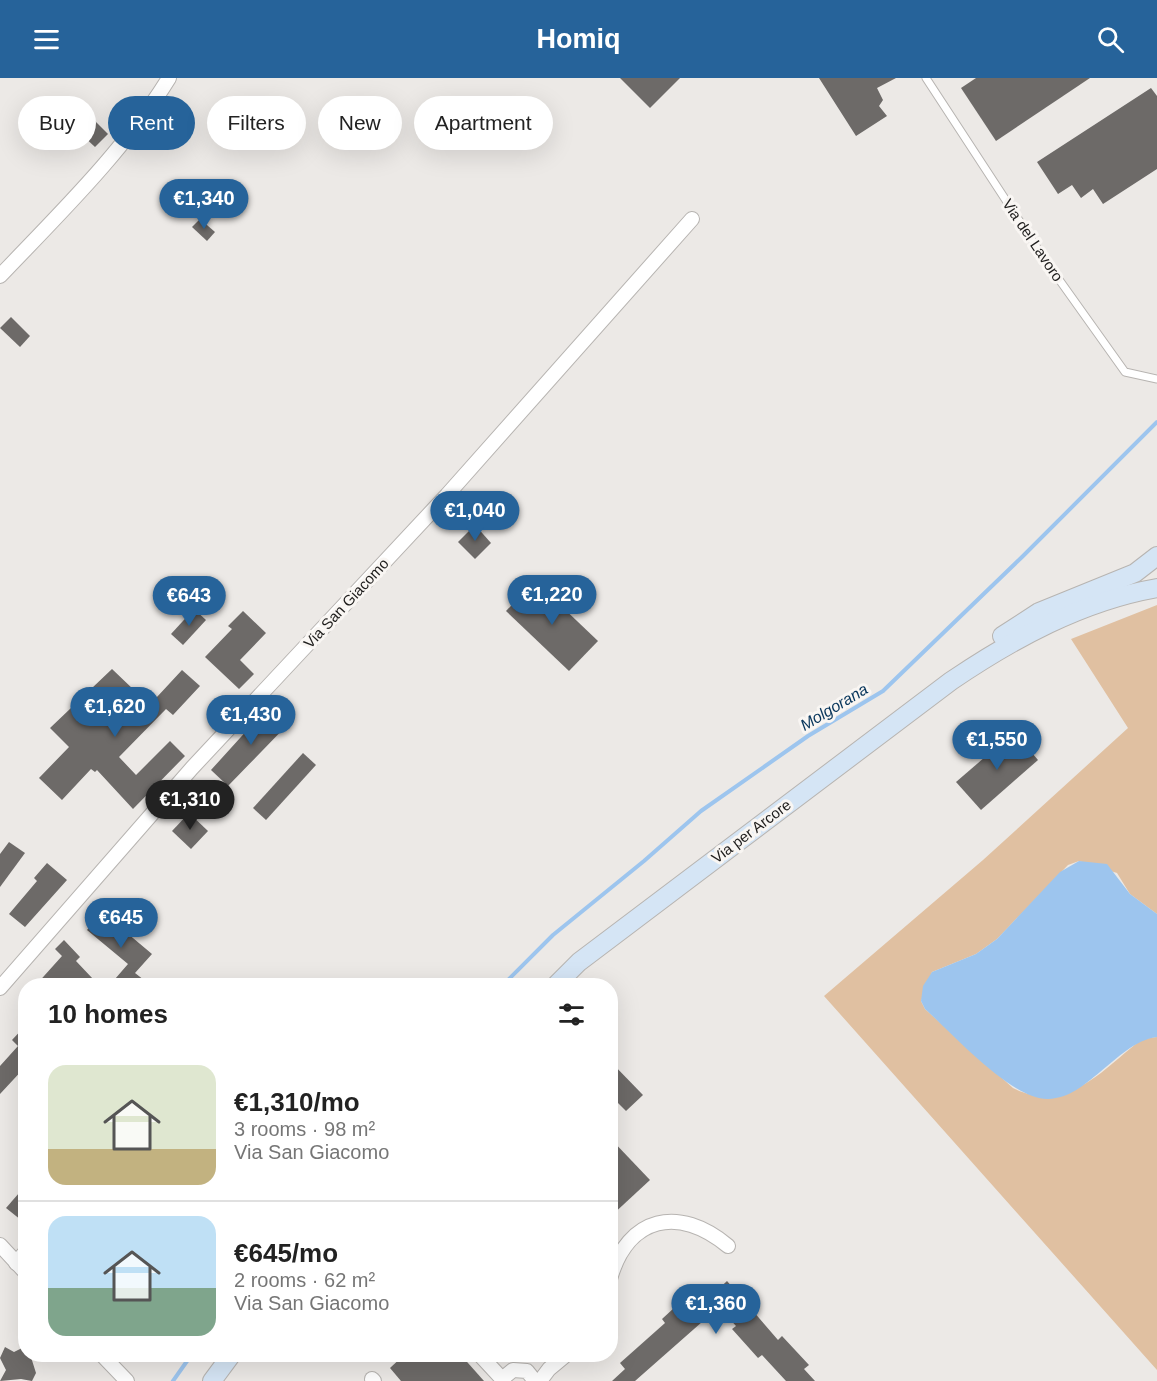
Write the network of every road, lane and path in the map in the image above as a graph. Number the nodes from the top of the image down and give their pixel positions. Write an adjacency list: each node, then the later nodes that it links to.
1 (169, 78): 4 (street)
2 (926, 78): 5 (lane, Via del Lavoro)
3 (692, 219): 12 (street, Via San Giacomo)
4 (0, 276)
5 (1157, 379)
6 (1157, 556): 10 (main road)
7 (1157, 578): 9 (main road)
8 (1157, 588): 9 (main road)
9 (1086, 609): 10 (main road)
10 (951, 681): 11 (main road, Via per Arcore)
11 (563, 978)
12 (0, 988)
13 (0, 1245): 17 (street)
14 (728, 1246): 15 (street)
15 (618, 1260)
16 (18, 1261): 17 (street)
17 (16, 1263)
18 (109, 1362): 23 (street)
19 (226, 1362): 24 (main road)
20 (486, 1362): 22 (street)
21 (557, 1362): 25 (street)
22 (503, 1380): 25 (street)
23 (127, 1381)
24 (212, 1381)
25 (538, 1381)

